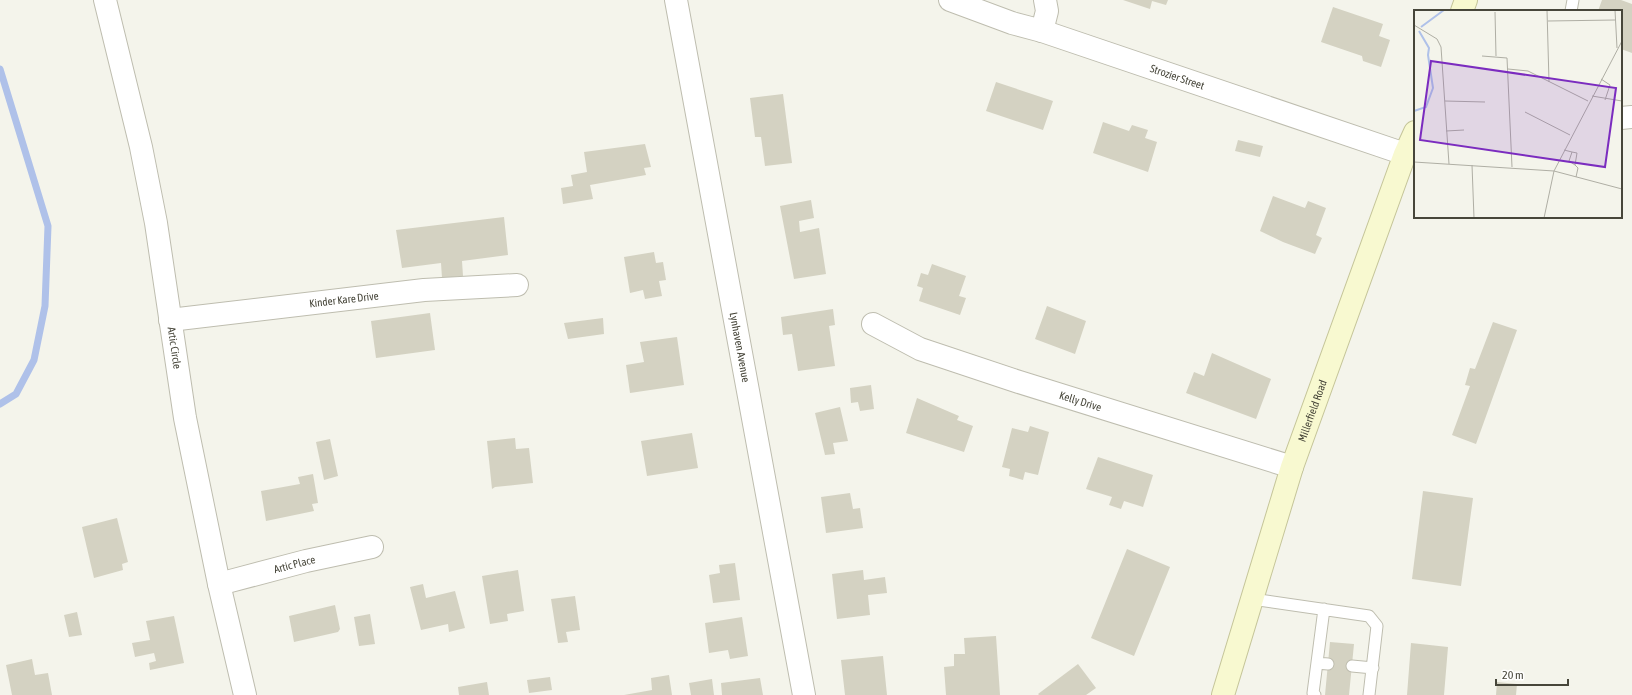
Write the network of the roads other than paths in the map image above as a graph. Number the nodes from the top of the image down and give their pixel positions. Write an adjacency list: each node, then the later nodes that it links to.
1 (105, 0): 15 (street, Artic Circle)
2 (676, 0): 25 (street, Lynhaven Avenue)
3 (950, 0): 9 (street, Strozier Street)
4 (1045, 0): 9 (street)
5 (1466, 0): 7 (main road)
6 (1573, 0): 8 (lane)
7 (1462, 10)
8 (1570, 10)
9 (1042, 31): 13 (street, Strozier Street)
10 (1632, 117): 11 (street)
11 (1622, 118)
12 (1414, 134): 13 (main road, Millerfield Road)
13 (1405, 154): 17 (main road, Millerfield Road)
14 (517, 285): 15 (street, Kinder Kare Drive)
15 (170, 320): 19 (street, Artic Circle)
16 (873, 324): 17 (street, Kelly Drive)
17 (1292, 467): 20 (main road, Millerfield Road)
18 (372, 547): 19 (street, Artic Place)
19 (219, 584): 24 (street, Artic Circle)
20 (1252, 599): 21 (lane); 26 (main road, Millerfield Road)
21 (1324, 610): 23 (lane); 27 (lane)
22 (1352, 666): 23 (lane)
23 (1373, 668): 28 (lane)
24 (244, 695)
25 (804, 695)
26 (1223, 695)
27 (1315, 695)
28 (1369, 695)

